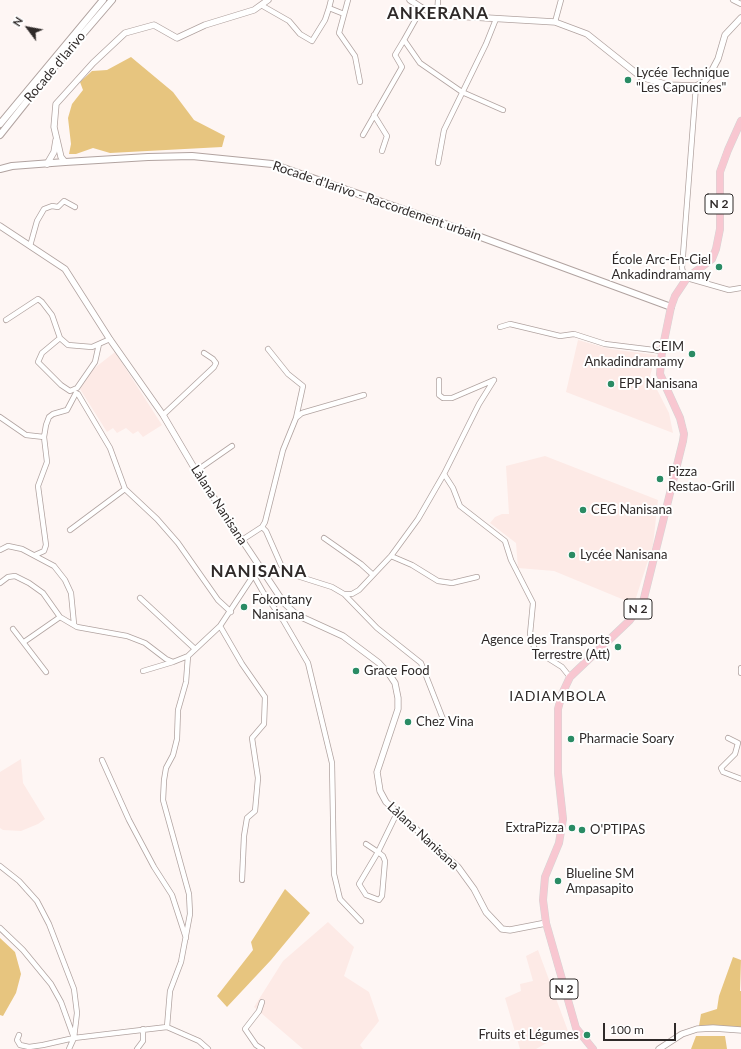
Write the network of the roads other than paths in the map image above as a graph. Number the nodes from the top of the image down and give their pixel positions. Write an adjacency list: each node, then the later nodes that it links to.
1 (103, 0): 26 (main road, Rocade d'Iarivo)
2 (112, 0): 27 (main road, Rocade d'Iarivo)
3 (268, 0): 11 (street)
4 (331, 0): 12 (street)
5 (348, 0): 14 (street)
6 (410, 0): 13 (street)
7 (438, 0): 15 (street)
8 (561, 0): 18 (street)
9 (733, 0): 10 (street)
10 (741, 4)
11 (261, 5): 12 (street); 29 (street)
12 (329, 8): 14 (street)
13 (422, 8): 15 (street); 19 (street)
14 (344, 14): 20 (street)
15 (437, 14): 16 (street)
16 (496, 18): 18 (street); 22 (street)
17 (741, 18): 21 (street)
18 (555, 22): 21 (street)
19 (404, 40): 22 (street); 24 (street)
20 (360, 82)
21 (696, 86): 40 (street)
22 (462, 92): 23 (street); 32 (street)
23 (503, 110)
24 (374, 115): 28 (street); 30 (street)
25 (741, 121): 40 (main road, N 2)
26 (0, 124)
27 (0, 134)
28 (363, 135)
29 (56, 138): 31 (street); 34 (street)
30 (382, 151)
31 (65, 162): 34 (main road, Rocade d'Iarivo - Raccordement urbain); 42 (main road, Rocade d'Iarivo - Raccordement urbain)
32 (438, 163)
33 (0, 164): 35 (main road)
34 (47, 164): 35 (main road, Rocade d'Iarivo - Raccordement urbain)
35 (9, 167): 36 (main road, Rocade d'Iarivo - Raccordement urbain)
36 (0, 169)
37 (75, 206): 39 (street)
38 (0, 226): 39 (street, Làlana Nanisana)
39 (30, 246): 46 (street, Làlana Nanisana)
40 (687, 278): 41 (street); 42 (main road, N 2)
41 (741, 288)
42 (670, 307): 49 (main road, N 2)
43 (6, 320): 45 (street)
44 (500, 327): 49 (street)
45 (60, 338): 47 (street); 47 (street)
46 (110, 339): 47 (street); 53 (street, Làlana Nanisana)
47 (99, 344)
48 (268, 349): 55 (street)
49 (662, 351): 88 (main road, N 2)
50 (204, 353): 53 (street)
51 (439, 380): 59 (street)
52 (364, 395): 55 (street)
53 (163, 415): 58 (street, Làlana Nanisana)
54 (0, 417): 56 (street)
55 (296, 418): 61 (street)
56 (44, 437): 60 (street); 66 (street)
57 (232, 446): 58 (street)
58 (196, 471): 64 (street, Làlana Nanisana)
59 (444, 474): 67 (street); 88 (street)
60 (125, 489): 62 (street); 75 (street)
61 (262, 527): 64 (street); 73 (street)
62 (70, 530)
63 (324, 538): 69 (street)
64 (242, 540): 68 (street, Làlana Nanisana)
65 (0, 550): 66 (street)
66 (35, 555): 77 (street)
67 (391, 556): 69 (street); 71 (street)
68 (259, 567): 70 (street); 93 (street, Làlana Nanisana)
69 (372, 574): 73 (street)
70 (254, 576): 75 (street); 98 (street)
71 (477, 577)
72 (0, 583): 76 (street)
73 (344, 594): 89 (street)
74 (140, 598): 81 (street)
75 (230, 612): 78 (street)
76 (60, 617): 77 (street); 80 (street)
77 (74, 624): 83 (street)
78 (220, 626): 81 (street); 97 (street)
79 (13, 629): 80 (street)
80 (24, 642): 86 (street)
81 (195, 649): 82 (street)
82 (188, 656): 83 (street); 101 (street)
83 (173, 662): 85 (street)
84 (741, 668): 87 (street)
85 (143, 671)
86 (46, 672)
87 (741, 673)
88 (570, 677): 99 (main road, N 2)
89 (443, 719)
90 (728, 738): 92 (street)
91 (102, 760): 101 (street)
92 (741, 779)
93 (397, 813): 95 (street); 99 (street, Làlana Nanisana)
94 (366, 844): 95 (street)
95 (378, 852): 95 (street)
96 (0, 866): 107 (street)
97 (242, 880)
98 (360, 921)
99 (546, 923): 112 (main road, N 2)
100 (0, 928): 107 (street)
101 (186, 939): 103 (street)
102 (262, 1002): 111 (street)
103 (167, 1027): 104 (street); 110 (street)
104 (143, 1029): 107 (street); 109 (street)
105 (741, 1030): 113 (street)
106 (19, 1035): 107 (street)
107 (74, 1038): 108 (street)
108 (69, 1049)
109 (137, 1049)
110 (208, 1049)
111 (262, 1049)
112 (593, 1049)
113 (659, 1049)

